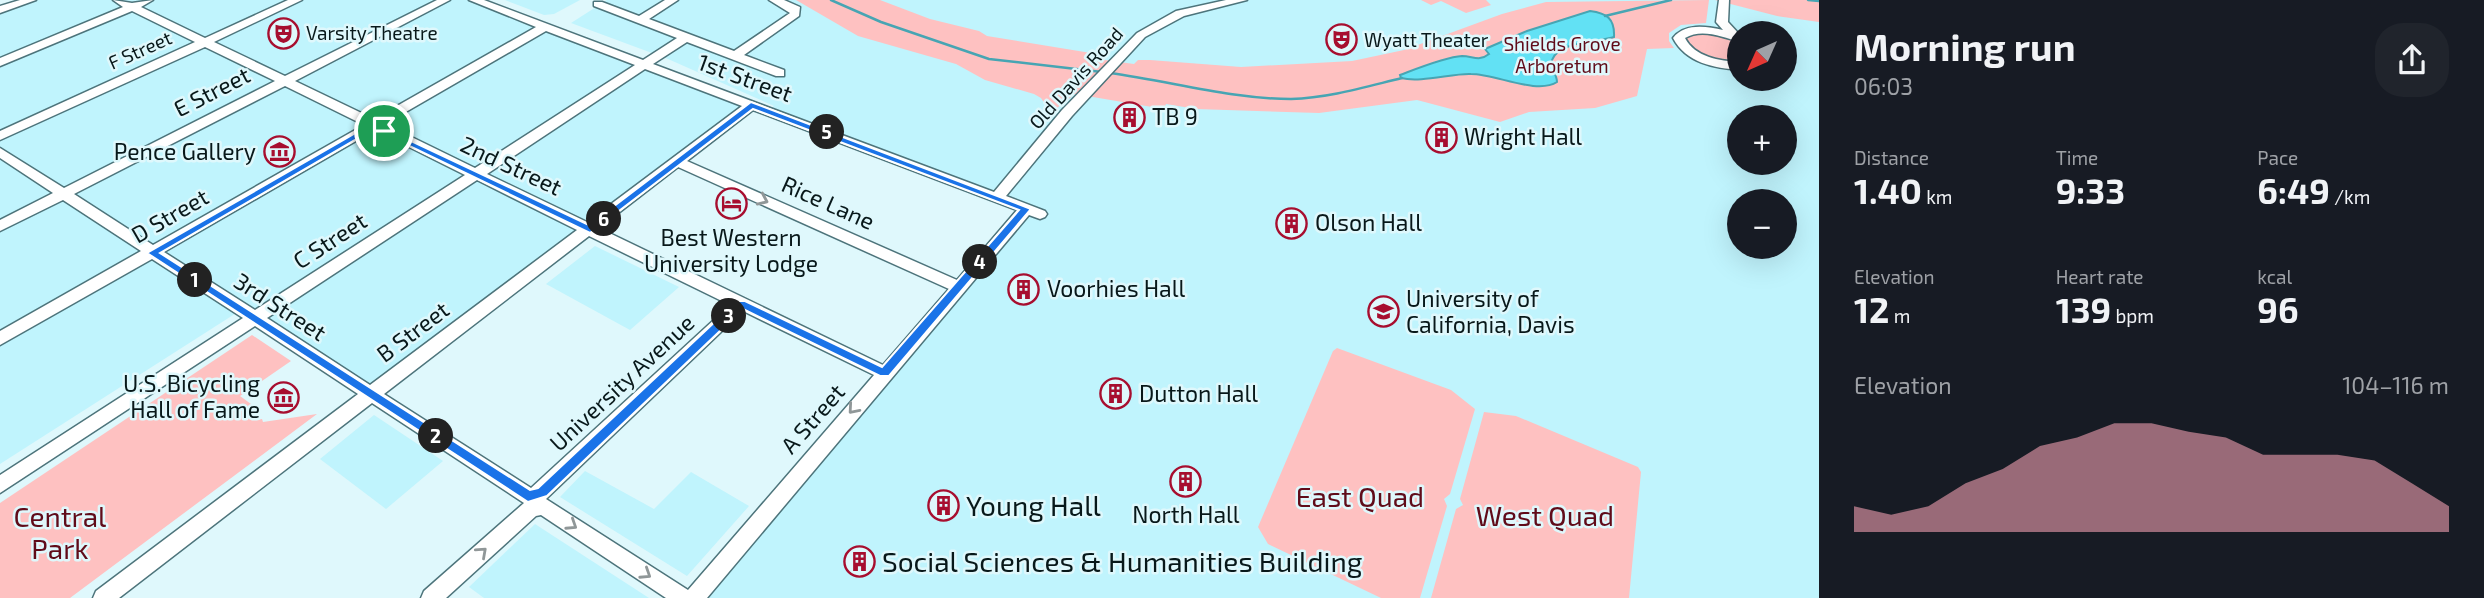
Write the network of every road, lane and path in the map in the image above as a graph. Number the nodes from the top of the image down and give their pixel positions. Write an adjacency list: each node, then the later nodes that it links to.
1 (31, 0): 13 (street)
2 (118, 0): 12 (street, 2nd Street)
3 (148, 0): 12 (street)
4 (297, 0): 21 (street, F Street)
5 (445, 0): 27 (street, E Street)
6 (474, 0): 16 (street, 1st Street)
7 (673, 0): 14 (street)
8 (774, 0): 22 (street)
9 (1242, 0): 35 (street, Old Davis Road)
10 (1724, 0): 15 (street)
11 (598, 4): 14 (street)
12 (132, 7): 21 (street, 2nd Street); 23 (street)
13 (0, 10)
14 (640, 20): 20 (street)
15 (1722, 22): 17 (street); 18 (street)
16 (545, 27): 25 (street, 1st Street); 29 (street, D Street)
17 (1727, 27)
18 (1706, 31): 19 (street); 24 (street)
19 (1727, 36)
20 (686, 37): 22 (street); 25 (street, C Street)
21 (205, 42): 27 (street, 2nd Street); 30 (street, F Street)
22 (735, 56): 26 (street)
23 (0, 62)
24 (1727, 63)
25 (643, 65): 28 (street, 1st Street); 33 (street, C Street)
26 (780, 73)
27 (283, 81): 29 (street, 2nd Street); 34 (street, E Street)
28 (751, 105): 32 (street, B Street); 35 (street, 1st Street)
29 (373, 125): 33 (street, 2nd Street); 39 (street, D Street)
30 (0, 136)
31 (0, 152): 34 (street, 3rd Street)
32 (678, 162): 38 (street, B Street); 40 (street, Rice Lane, one-way to 40)
33 (476, 174): 38 (street, 2nd Street); 42 (street, C Street)
34 (63, 194): 37 (street, E Street); 39 (street, 3rd Street)
35 (997, 197): 36 (street, 1st Street)
36 (1033, 212): 40 (street, A Street)
37 (0, 226)
38 (590, 229): 41 (street, 2nd Street); 45 (street, B Street)
39 (152, 253): 42 (street, 3rd Street); 43 (street, D Street)
40 (959, 286): 44 (street, A Street)
41 (741, 304): 44 (street, 2nd Street); 47 (street, University Avenue)
42 (256, 319): 45 (street, 3rd Street); 46 (street, C Street)
43 (0, 339)
44 (884, 373): 51 (street, A Street, one-way to 51)
45 (371, 395): 47 (street, 3rd Street); 48 (street, B Street)
46 (0, 485)
47 (534, 501): 49 (street, University Avenue, one-way to 47); 50 (street, 3rd Street, one-way to 50)
48 (103, 598)
49 (431, 598)
50 (683, 598)
51 (694, 598)

